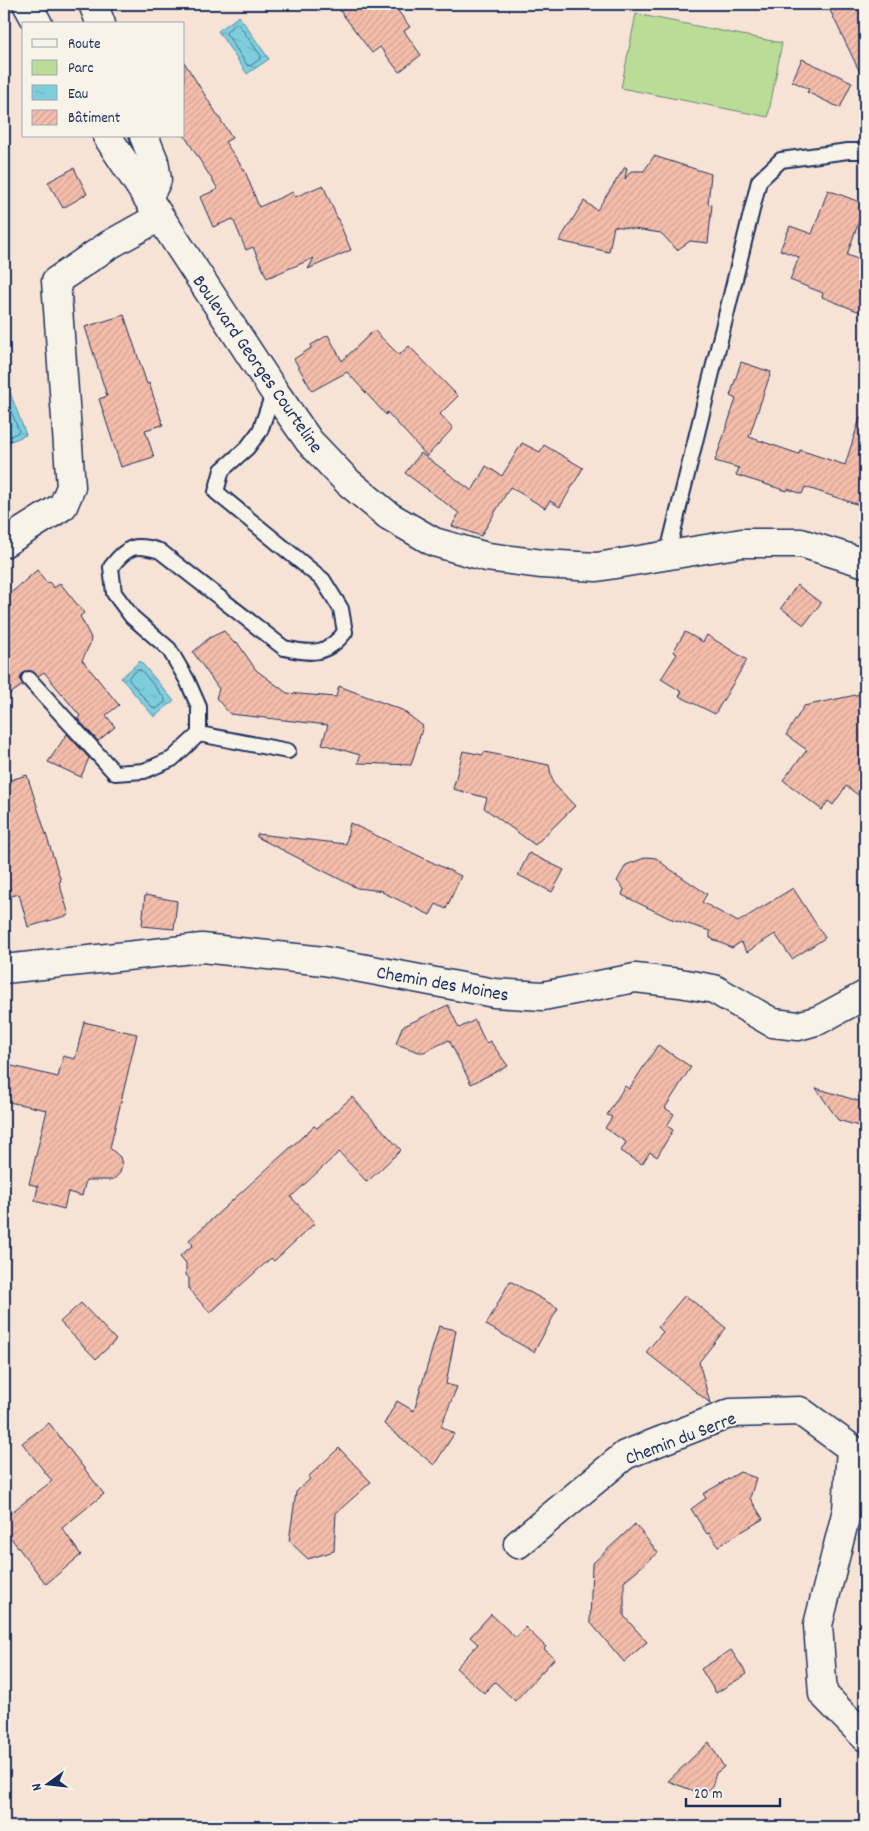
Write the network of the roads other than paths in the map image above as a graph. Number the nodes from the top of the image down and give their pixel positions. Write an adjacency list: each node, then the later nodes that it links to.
1 (27, 4): 3 (street)
2 (93, 4): 4 (street)
3 (37, 22)
4 (100, 22)
5 (108, 138): 8 (street, Boulevard Georges Courteline)
6 (145, 138): 8 (street)
7 (865, 151): 11 (lane)
8 (154, 208): 9 (street, Boulevard Georges Courteline); 10 (street)
9 (274, 391): 11 (street, Boulevard Georges Courteline); 14 (lane)
10 (4, 543)
11 (667, 556): 12 (street, Boulevard Georges Courteline)
12 (865, 563)
13 (29, 679): 14 (lane)
14 (199, 734): 15 (lane)
15 (288, 750)
16 (4, 969): 17 (street, Chemin des Moines)
17 (865, 995)
18 (518, 1544): 19 (street, Chemin du Serre)
19 (865, 1737)

